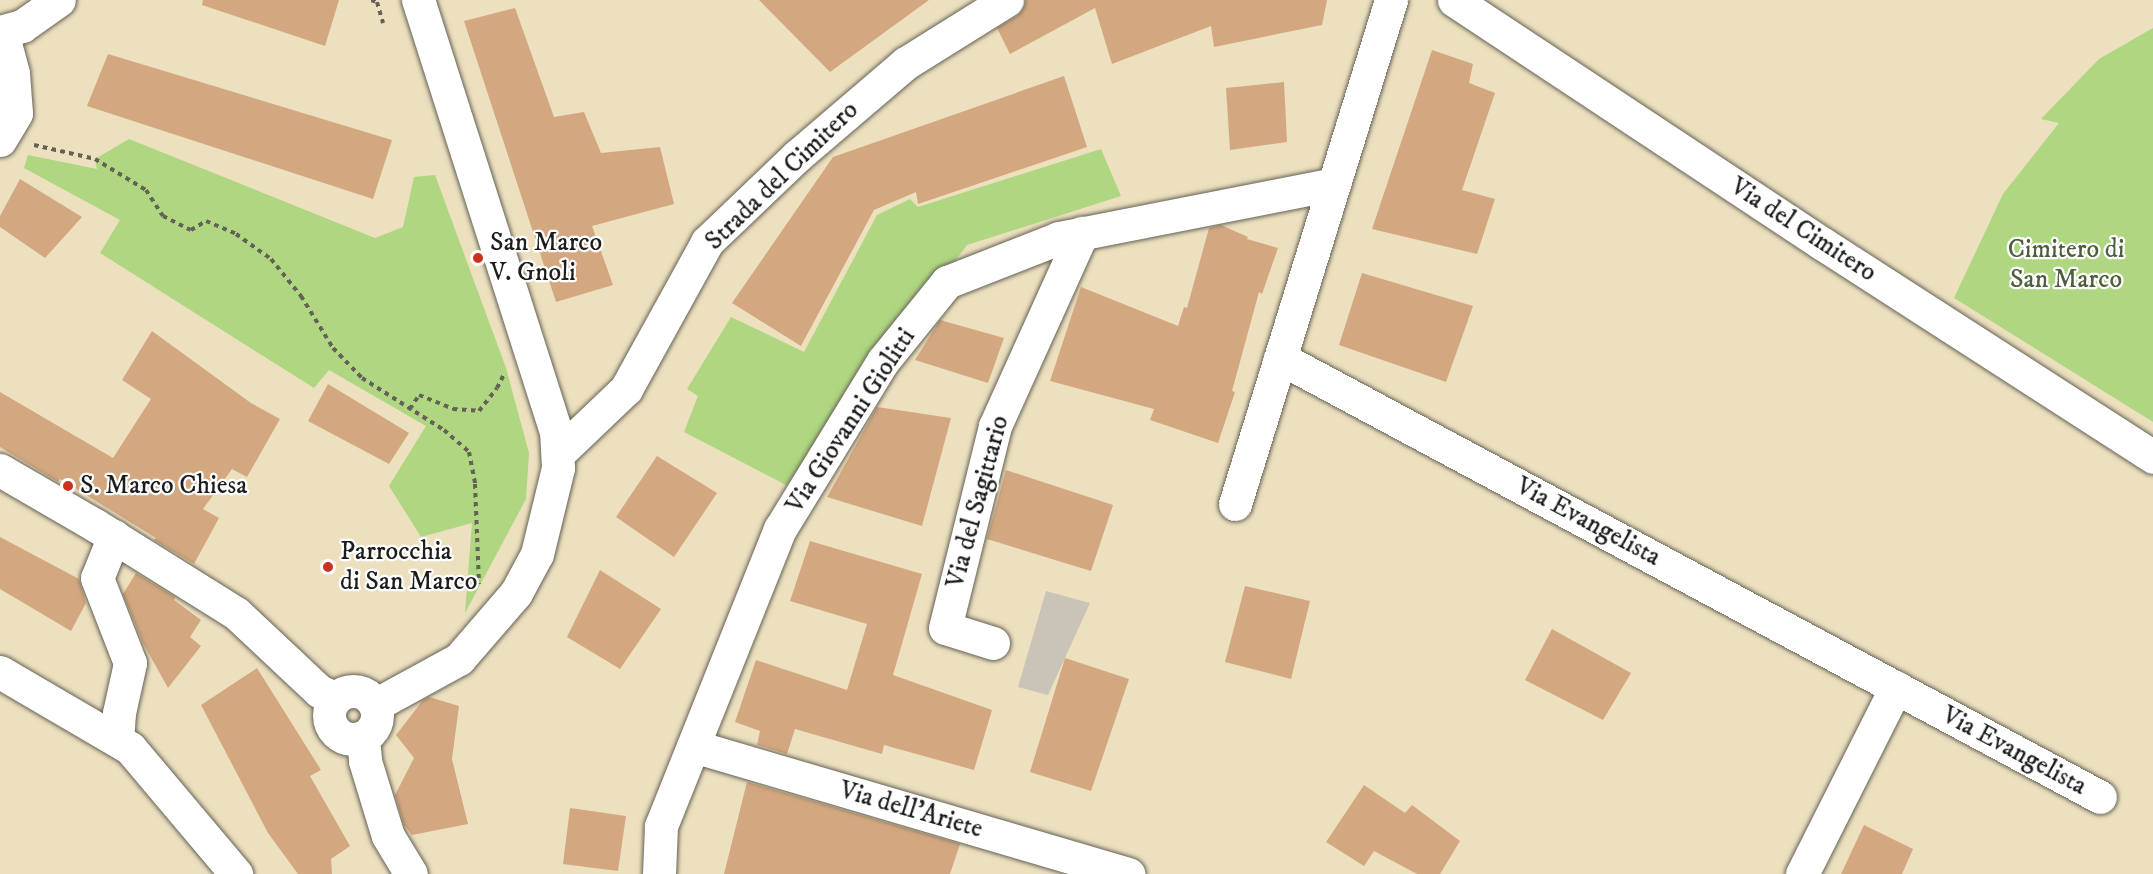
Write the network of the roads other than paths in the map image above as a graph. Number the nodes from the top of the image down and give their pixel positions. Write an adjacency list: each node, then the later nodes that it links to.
1 (59, 0): 6 (street)
2 (418, 0): 11 (street)
3 (1007, 0): 11 (street, Strada del Cimitero)
4 (1391, 0): 8 (street)
5 (1454, 0): 12 (street, Via del Cimitero)
6 (1, 32): 7 (street)
7 (14, 142)
8 (1334, 184): 9 (street, Via Giovanni Giolitti); 10 (street)
9 (1082, 233): 16 (street, Via del Sagittario); 23 (street, Via Giovanni Giolitti)
10 (1280, 357): 14 (street); 18 (street, Via Evangelista)
11 (559, 453): 20 (street)
12 (2153, 457)
13 (0, 470): 15 (street)
14 (1235, 504)
15 (114, 536): 19 (street); 22 (street)
16 (993, 643)
17 (0, 672): 22 (street)
18 (1896, 687): 24 (street, Via Evangelista); 31 (street)
19 (335, 698): 20 (street); 21 (street)
20 (375, 705): 21 (street)
21 (363, 737): 25 (street)
22 (117, 740): 26 (street)
23 (693, 746): 29 (street, Via Giovanni Giolitti); 30 (street, Via dell'Ariete)
24 (2100, 797)
25 (388, 836): 27 (street); 28 (street)
26 (236, 874)
27 (383, 874)
28 (411, 874)
29 (659, 874)
30 (1129, 874)
31 (1802, 874)

